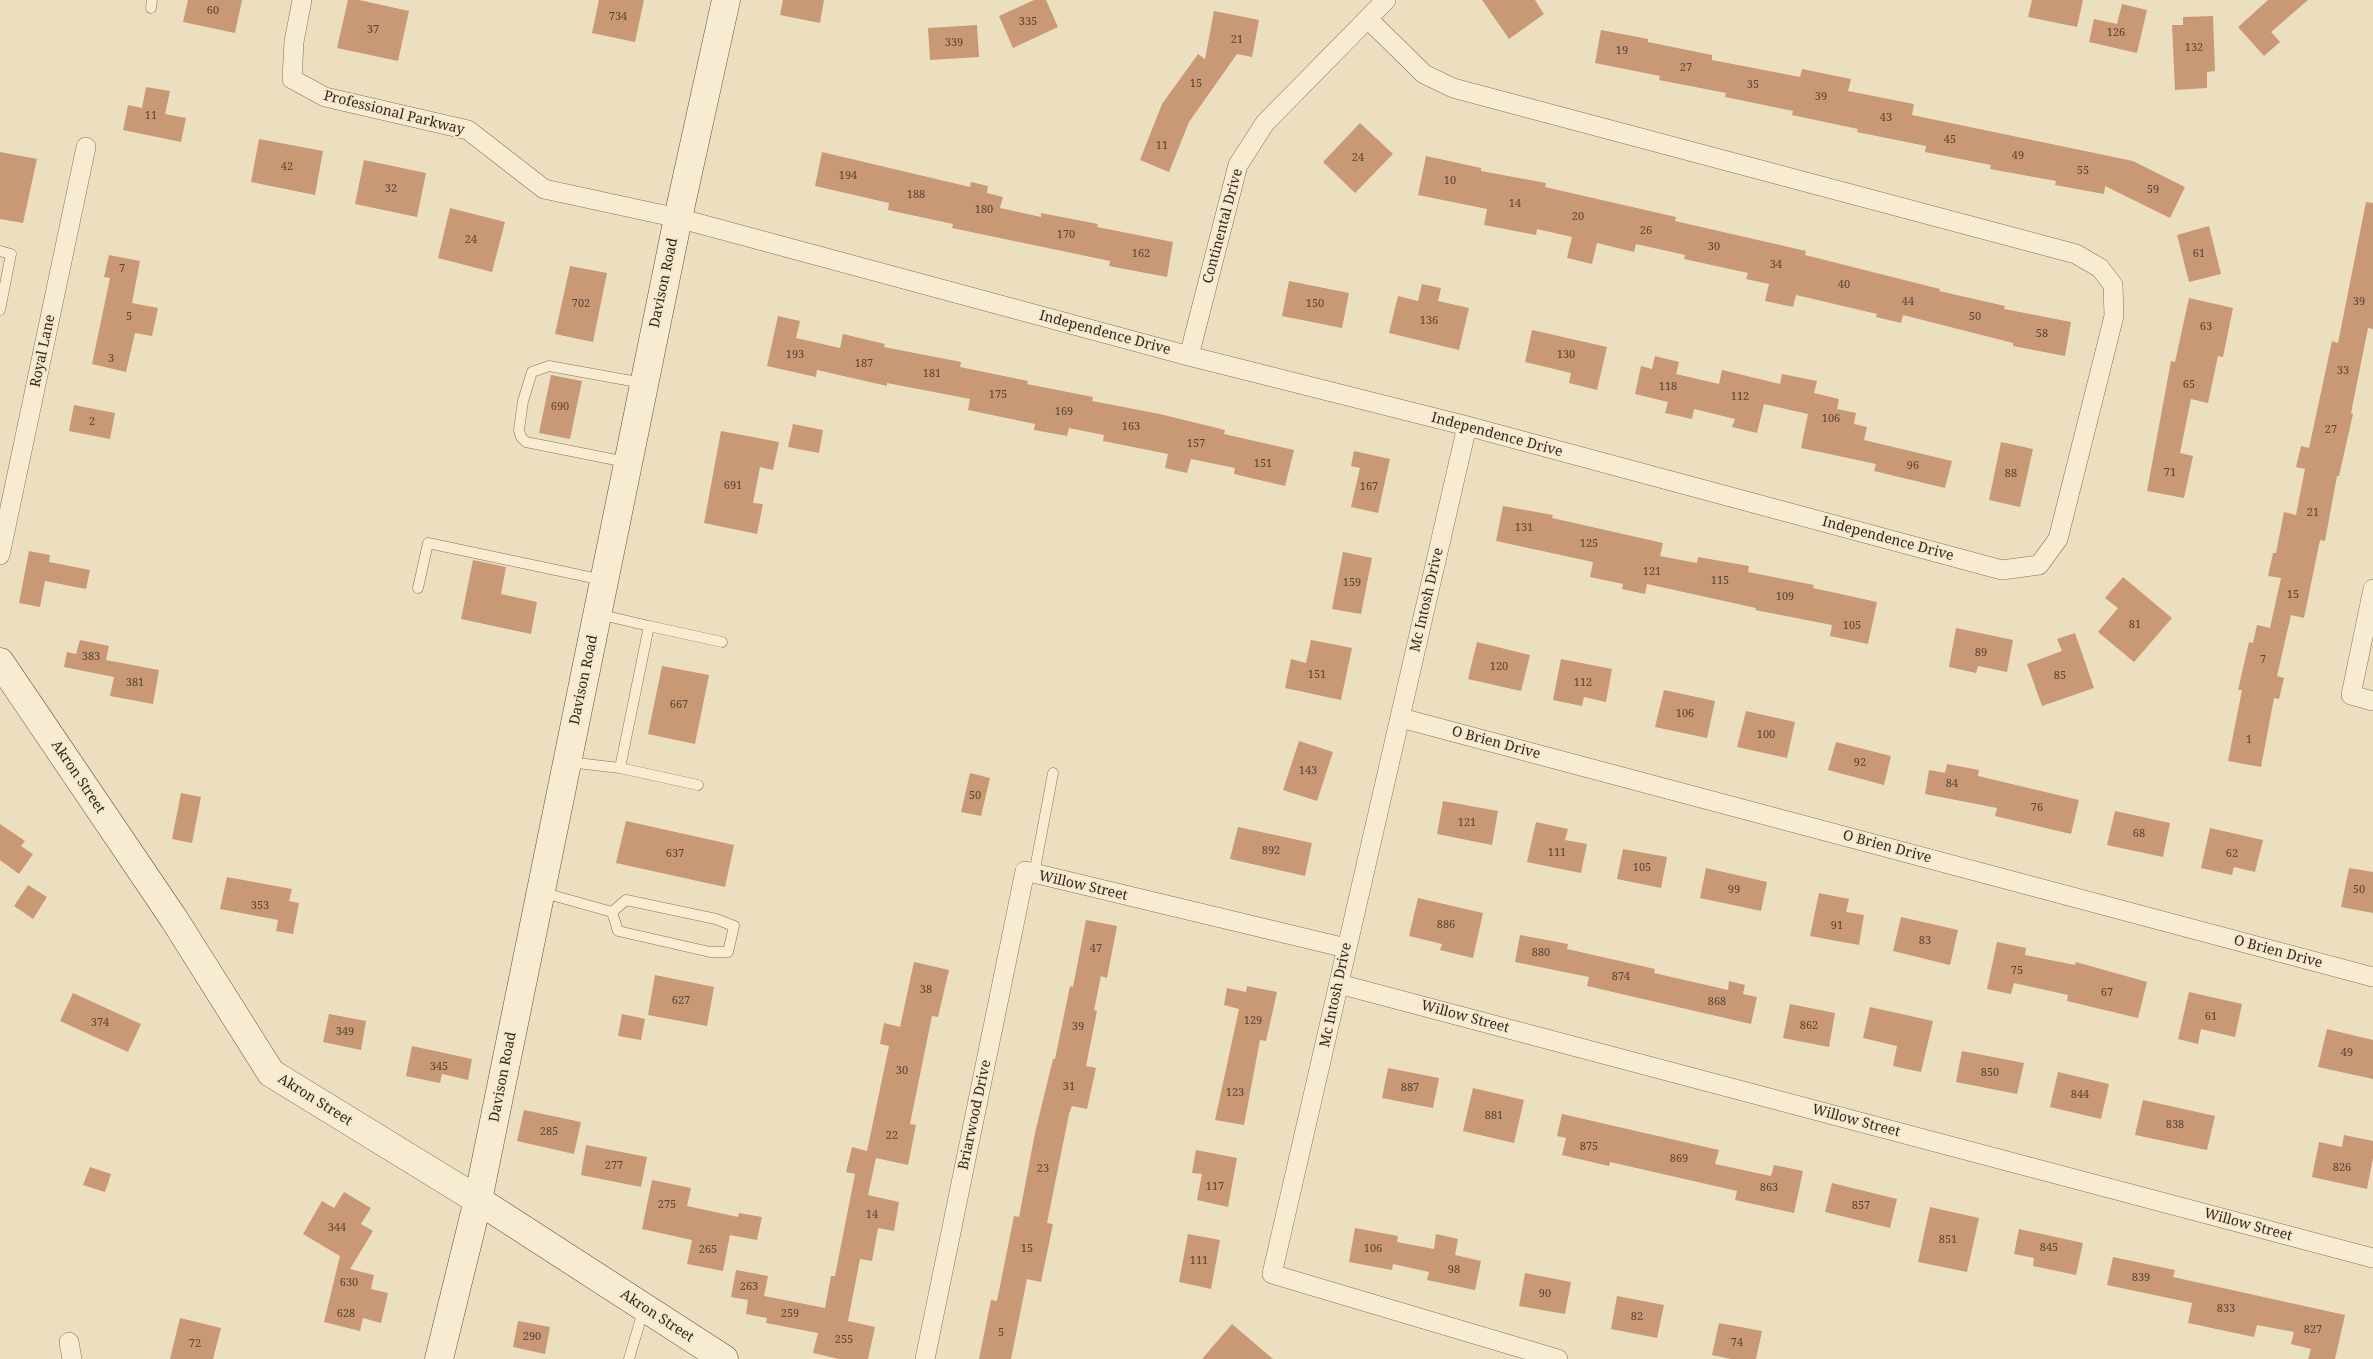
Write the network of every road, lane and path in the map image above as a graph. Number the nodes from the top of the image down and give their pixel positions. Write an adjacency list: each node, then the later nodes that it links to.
1 (302, 0): 6 (street, Professional Parkway)
2 (726, 0): 6 (street, Davison Road)
3 (1386, 0): 4 (street, Continental Drive)
4 (1368, 19): 9 (street, Continental Drive); 11 (street, Independence Drive)
5 (86, 147): 13 (street, Royal Lane)
6 (678, 218): 9 (street, Independence Drive); 10 (street, Davison Road)
7 (0, 251): 8 (lane)
8 (0, 310)
9 (1189, 356): 11 (street, Independence Drive)
10 (644, 384): 12 (street, Davison Road); 12 (lane)
11 (1467, 426): 22 (street, Mc Intosh Drive)
12 (628, 463): 14 (street, Davison Road)
13 (0, 555)
14 (604, 580): 15 (lane); 17 (street, Davison Road)
15 (418, 588)
16 (2373, 589): 21 (street)
17 (597, 614): 18 (lane); 23 (street, Davison Road)
18 (649, 626): 19 (lane); 24 (lane)
19 (722, 642)
20 (0, 662): 33 (street, Akron Street)
21 (2373, 701)
22 (1401, 718): 30 (street, Mc Intosh Drive); 31 (street, O Brien Drive)
23 (567, 762): 24 (lane); 28 (street, Davison Road)
24 (620, 768): 26 (lane)
25 (1053, 773): 27 (lane)
26 (698, 785)
27 (1029, 873): 30 (street, Willow Street); 39 (street, Briarwood Drive)
28 (540, 892): 29 (lane); 33 (street, Davison Road)
29 (612, 912): 29 (lane)
30 (1346, 948): 32 (street, Mc Intosh Drive)
31 (2373, 977)
32 (1339, 984): 34 (street, Willow Street); 40 (street, Mc Intosh Drive)
33 (478, 1200): 35 (street, Akron Street); 36 (street, Davison Road)
34 (2373, 1258)
35 (644, 1308): 37 (lane); 38 (street, Akron Street)
36 (440, 1359)
37 (629, 1359)
38 (724, 1359)
39 (925, 1359)
40 (1558, 1359)

